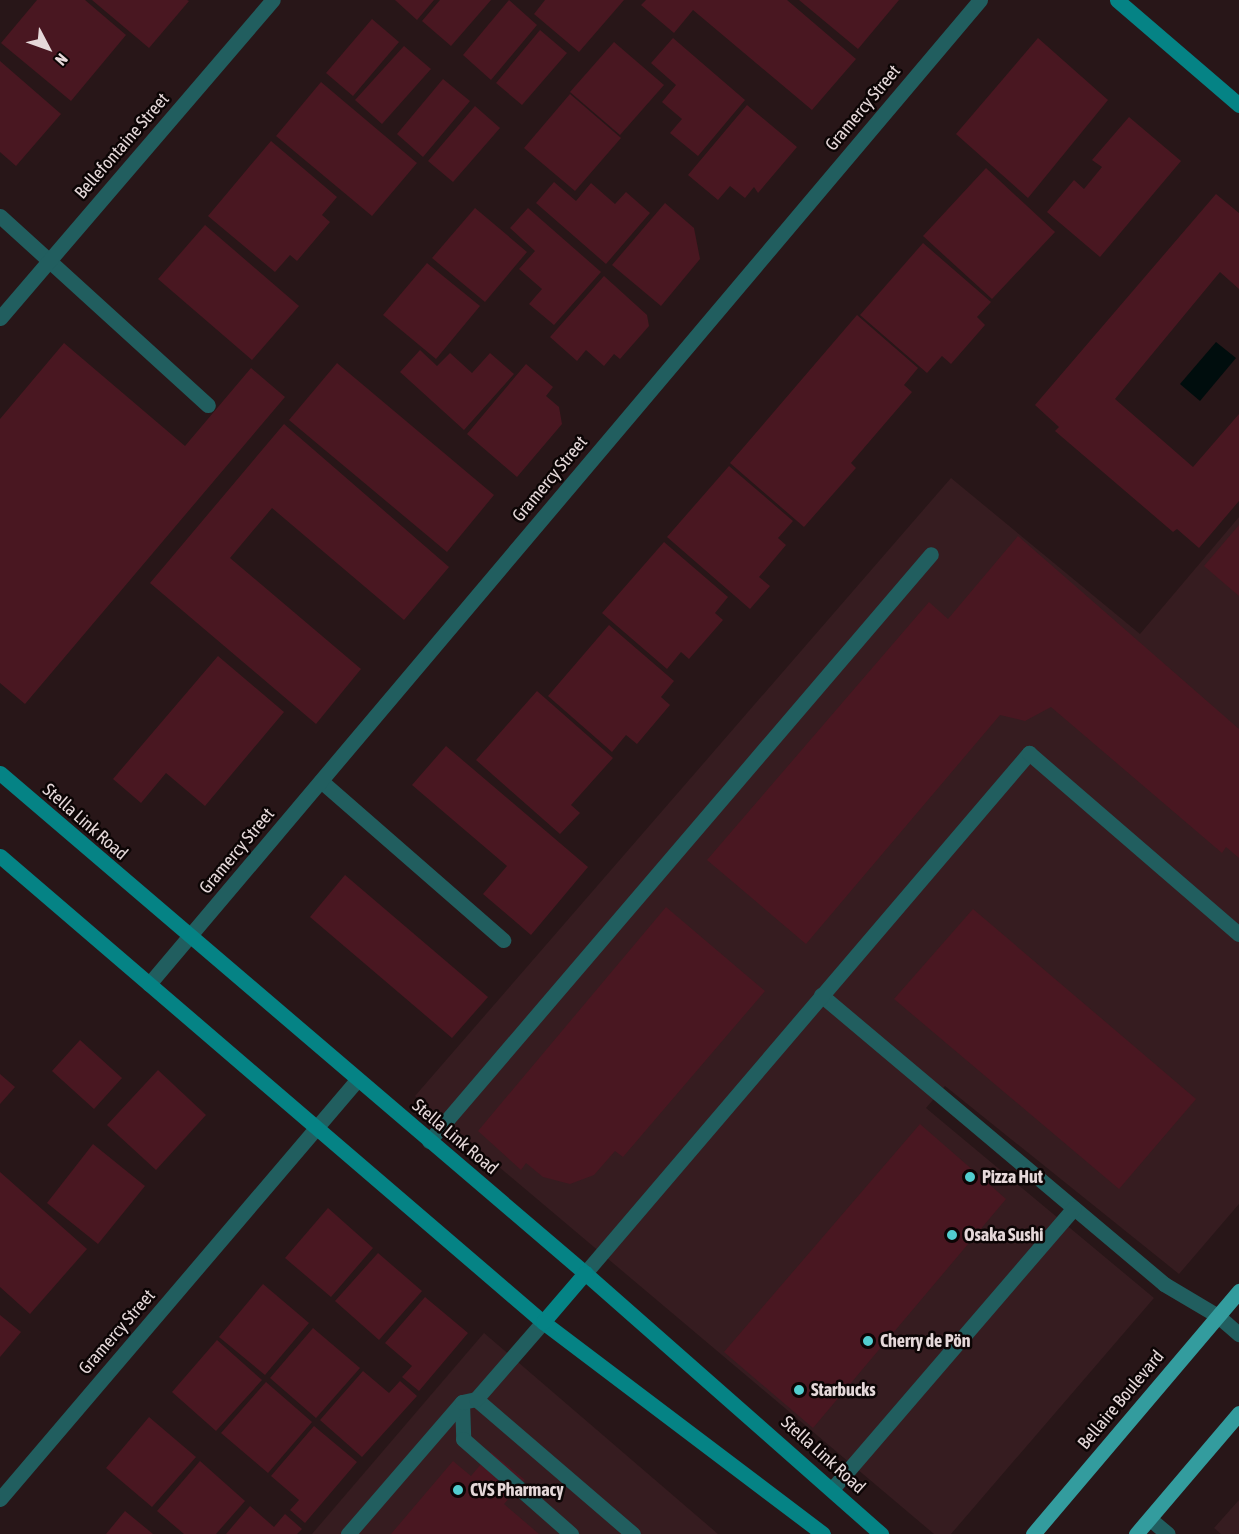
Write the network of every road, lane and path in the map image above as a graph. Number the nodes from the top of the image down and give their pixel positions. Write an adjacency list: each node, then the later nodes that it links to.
1 (273, 0): 6 (street, Bellefontaine Street)
2 (980, 0): 11 (street, Gramercy Street)
3 (1117, 0): 4 (main road)
4 (1239, 105)
5 (0, 216): 6 (street)
6 (49, 262): 7 (street, Bellefontaine Street); 8 (street)
7 (0, 318)
8 (208, 405)
9 (931, 554): 20 (street)
10 (0, 773): 14 (main road, Stella Link Road)
11 (321, 782): 14 (street, Gramercy Street); 15 (street)
12 (0, 856): 16 (main road)
13 (1239, 934): 17 (street)
14 (189, 938): 16 (street, Gramercy Street); 18 (main road, Stella Link Road)
15 (503, 940)
16 (149, 984): 19 (main road)
17 (821, 994): 21 (street); 22 (street)
18 (357, 1080): 19 (street, Gramercy Street); 20 (main road, Stella Link Road)
19 (318, 1128): 25 (main road); 30 (street, Gramercy Street)
20 (429, 1141): 22 (main road, Stella Link Road)
21 (1074, 1208): 24 (street); 29 (street)
22 (585, 1273): 25 (main road); 29 (main road, Stella Link Road)
23 (1239, 1291): 24 (main road, Bellaire Boulevard)
24 (1218, 1316): 26 (street); 37 (main road, Bellaire Boulevard)
25 (543, 1322): 27 (street); 32 (main road)
26 (1239, 1334)
27 (469, 1401): 33 (street); 34 (street); 35 (street)
28 (1239, 1413): 31 (main road)
29 (833, 1488): 36 (main road, Stella Link Road)
30 (0, 1499)
31 (1150, 1519): 38 (main road); 39 (street)
32 (813, 1532)
33 (348, 1534)
34 (571, 1534)
35 (633, 1534)
36 (881, 1534)
37 (1034, 1534)
38 (1136, 1534)
39 (1168, 1534)

